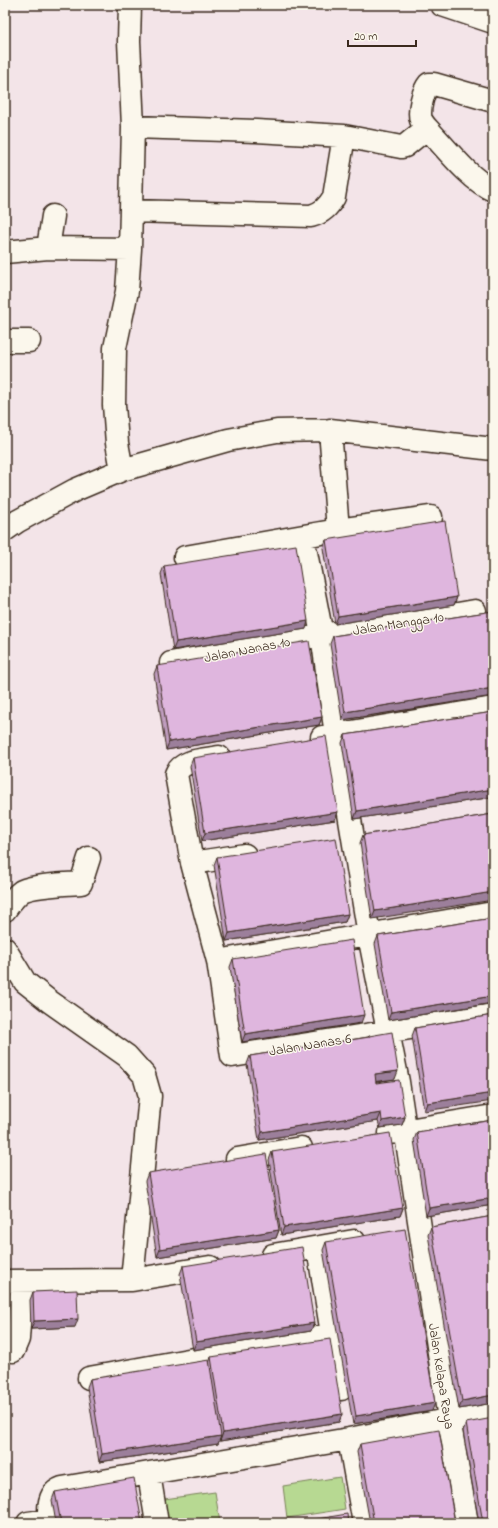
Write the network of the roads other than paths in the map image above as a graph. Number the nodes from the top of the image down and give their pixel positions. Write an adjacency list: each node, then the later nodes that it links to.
1 (130, 5): 5 (street)
2 (442, 5): 3 (street)
3 (493, 22)
4 (493, 101): 6 (street)
5 (133, 127): 7 (street); 9 (street)
6 (427, 128): 7 (street); 8 (street)
7 (344, 136): 9 (street)
8 (493, 190)
9 (131, 211): 12 (street)
10 (53, 216): 11 (street)
11 (48, 248): 12 (street); 13 (street)
12 (130, 248): 19 (street)
13 (5, 252)
14 (5, 341): 15 (street)
15 (29, 341)
16 (330, 430): 17 (street); 19 (street); 22 (street)
17 (493, 449): 18 (street)
18 (493, 463)
19 (122, 470): 21 (street)
20 (431, 517): 22 (street)
21 (5, 530)
22 (338, 530): 23 (street)
23 (303, 537): 24 (street); 26 (street, Jalan Kelapa Raya)
24 (185, 557)
25 (475, 611): 26 (street, Jalan Mangga 10)
26 (322, 635): 27 (street, Jalan Nanas 10); 29 (street, Jalan Kelapa Raya)
27 (172, 663)
28 (493, 708): 29 (street)
29 (336, 735): 30 (street); 33 (street, Jalan Kelapa Raya)
30 (306, 740)
31 (238, 753): 36 (street)
32 (376, 833): 33 (street)
33 (344, 838): 39 (street, Jalan Kelapa Raya)
34 (268, 851): 36 (street)
35 (89, 858): 37 (street)
36 (192, 863): 41 (street)
37 (5, 910)
38 (493, 913): 39 (street)
39 (369, 934): 41 (street); 43 (street, Jalan Kelapa Raya)
40 (5, 949): 50 (street)
41 (218, 961): 43 (street, Jalan Nanas 6)
42 (493, 1016): 43 (street, Jalan Nanas 6)
43 (387, 1031): 45 (street, Jalan Kelapa Raya)
44 (493, 1116): 45 (street)
45 (406, 1130): 46 (street); 52 (street, Jalan Kelapa Raya)
46 (367, 1137)
47 (321, 1145): 48 (street)
48 (221, 1162)
49 (163, 1174): 50 (street)
50 (141, 1178): 57 (street)
51 (441, 1226): 52 (street)
52 (412, 1231): 64 (street, Jalan Kelapa Raya)
53 (372, 1238): 54 (street)
54 (318, 1248): 55 (street); 59 (street)
55 (256, 1258)
56 (232, 1263): 57 (street)
57 (132, 1280): 58 (street)
58 (14, 1281): 60 (street)
59 (333, 1334): 61 (street); 62 (street)
60 (13, 1351)
61 (89, 1378)
62 (341, 1389)
63 (493, 1411): 64 (street)
64 (449, 1419): 65 (street); 72 (street, Jalan Kelapa Raya)
65 (349, 1439): 66 (street); 68 (street)
66 (149, 1474): 69 (street); 71 (street)
67 (339, 1519): 68 (street)
68 (363, 1519)
69 (50, 1521): 70 (street)
70 (28, 1523)
71 (157, 1523)
72 (467, 1523)

